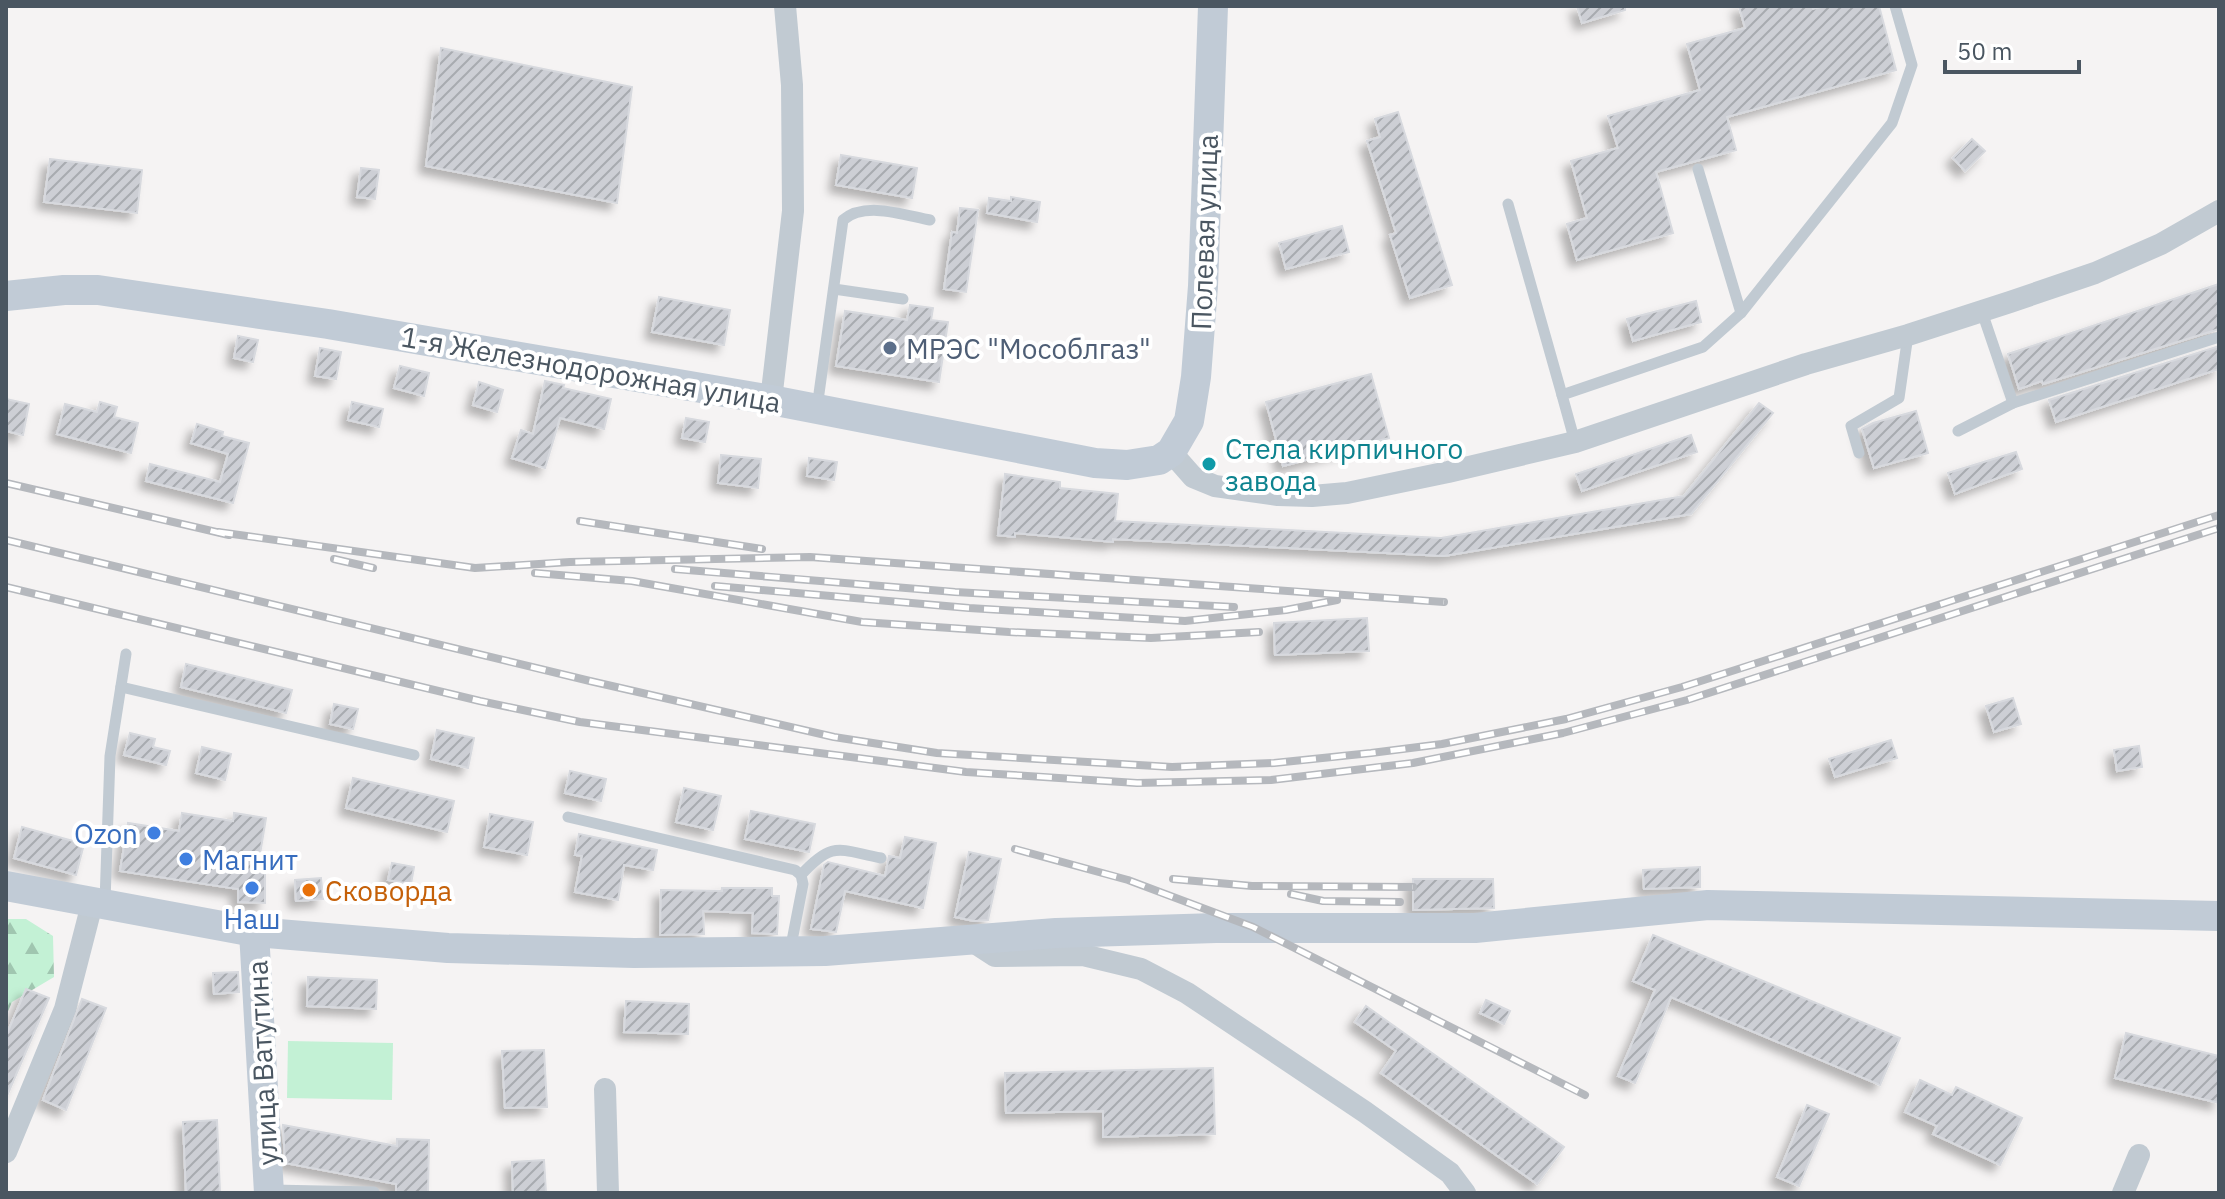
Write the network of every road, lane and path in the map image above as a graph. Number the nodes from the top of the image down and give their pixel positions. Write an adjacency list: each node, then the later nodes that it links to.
1 (785, 6): 16 (street)
2 (1213, 6): 21 (main road, Полевая улица)
3 (1895, 6): 12 (lane)
4 (1698, 169): 12 (lane)
5 (1508, 204): 15 (lane)
6 (2219, 211): 11 (street)
7 (930, 220): 8 (lane)
8 (834, 289): 10 (lane); 18 (lane)
9 (6, 296): 16 (main road, 1-я Железнодорожная улица)
10 (903, 299)
11 (1982, 312): 13 (street); 17 (lane)
12 (1741, 313): 15 (lane)
13 (1908, 335): 20 (street); 22 (lane)
14 (2219, 337): 17 (lane)
15 (1562, 395): 20 (lane)
16 (771, 400): 18 (main road, 1-я Железнодорожная улица)
17 (2013, 403): 19 (lane)
18 (817, 409): 21 (main road, 1-я Железнодорожная улица)
19 (1958, 431)
20 (1575, 442): 21 (street)
21 (1171, 452)
22 (1859, 453)
23 (126, 654): 24 (lane)
24 (121, 687): 25 (lane); 30 (lane)
25 (414, 755)
26 (568, 817): 28 (lane)
27 (881, 858): 28 (lane)
28 (801, 875): 34 (lane)
29 (6, 886): 30 (main road)
30 (98, 905): 32 (main road); 36 (street)
31 (2219, 916): 33 (main road)
32 (254, 932): 34 (main road); 38 (main road, улица Ватутина)
33 (972, 941): 34 (main road); 41 (street)
34 (790, 952)
35 (605, 1089): 40 (street)
36 (6, 1152)
37 (2139, 1155): 42 (street)
38 (269, 1192): 39 (lane)
39 (374, 1192)
40 (608, 1193)
41 (1465, 1193)
42 (2123, 1193)

